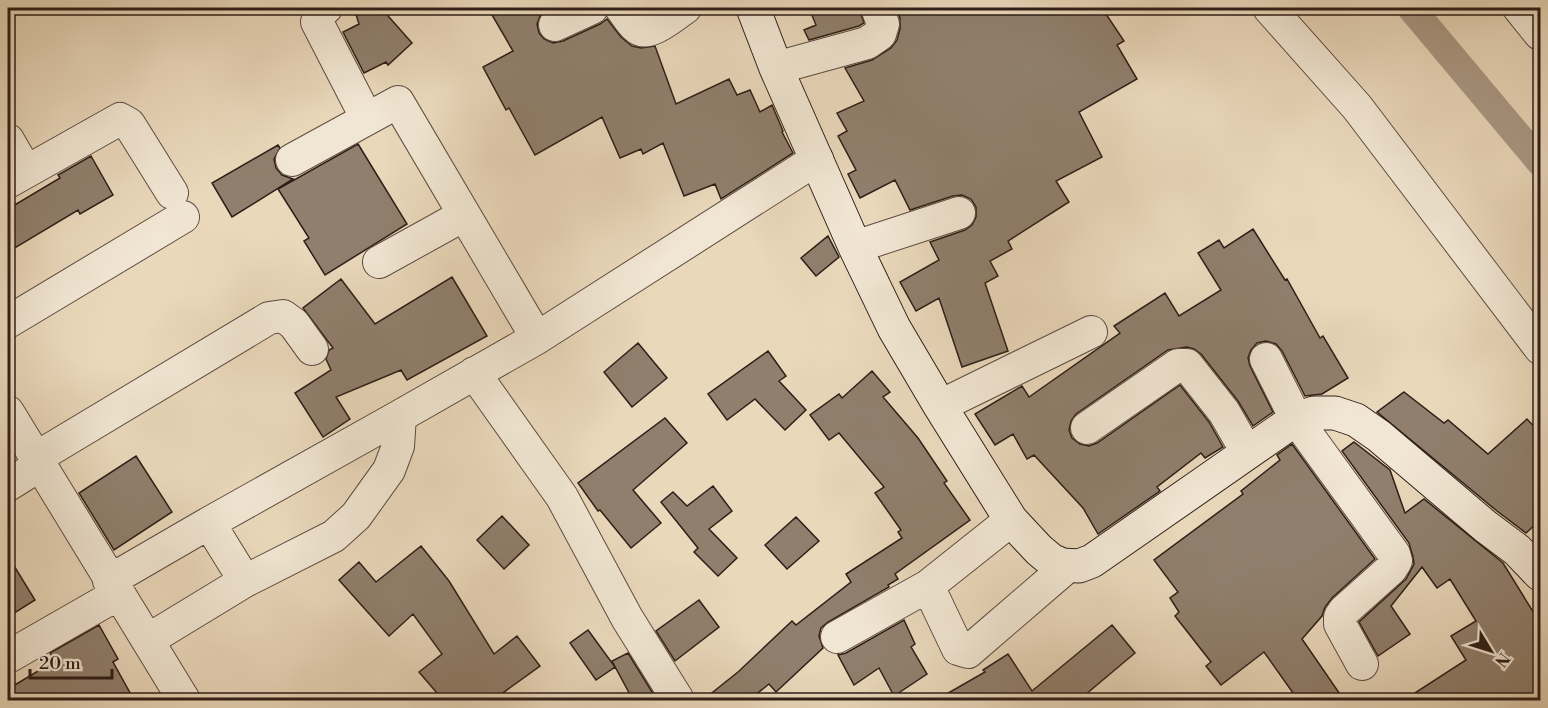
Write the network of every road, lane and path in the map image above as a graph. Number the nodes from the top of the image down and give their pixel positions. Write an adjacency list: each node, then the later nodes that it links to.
1 (326, 8): 12 (street)
2 (592, 8): 9 (street)
3 (621, 8): 4 (street)
4 (685, 8)
5 (753, 8): 11 (street)
6 (877, 8): 11 (street)
7 (1269, 8): 24 (street)
8 (1520, 8): 10 (street)
9 (555, 25)
10 (1540, 34)
11 (776, 68): 14 (street)
12 (367, 119): 15 (street); 18 (street)
13 (8, 140): 16 (street)
14 (817, 159): 19 (street); 23 (street)
15 (292, 160)
16 (17, 176): 21 (street)
17 (959, 213): 19 (street)
18 (464, 215): 20 (street); 23 (street)
19 (855, 247): 28 (street)
20 (380, 262)
21 (8, 322)
22 (1091, 332): 28 (street)
23 (537, 338): 27 (street)
24 (1540, 348)
25 (312, 349): 34 (street)
26 (1266, 359): 31 (street)
27 (474, 373): 30 (street); 48 (street)
28 (940, 406): 36 (street)
29 (8, 412): 34 (street)
30 (400, 416): 37 (street); 40 (street)
31 (1296, 419): 33 (street); 39 (street); 46 (street)
32 (1087, 428): 33 (street)
33 (1247, 452): 38 (street)
34 (38, 462): 35 (street); 42 (street)
35 (8, 485)
36 (1011, 520): 38 (street); 41 (street)
37 (209, 523): 40 (street); 42 (street)
38 (1069, 565): 41 (street)
39 (1540, 574)
40 (245, 581): 44 (street)
41 (928, 586): 43 (street)
42 (114, 588): 44 (street); 45 (street)
43 (837, 637)
44 (148, 640): 47 (street)
45 (8, 657)
46 (1362, 663)
47 (184, 700)
48 (678, 700)

